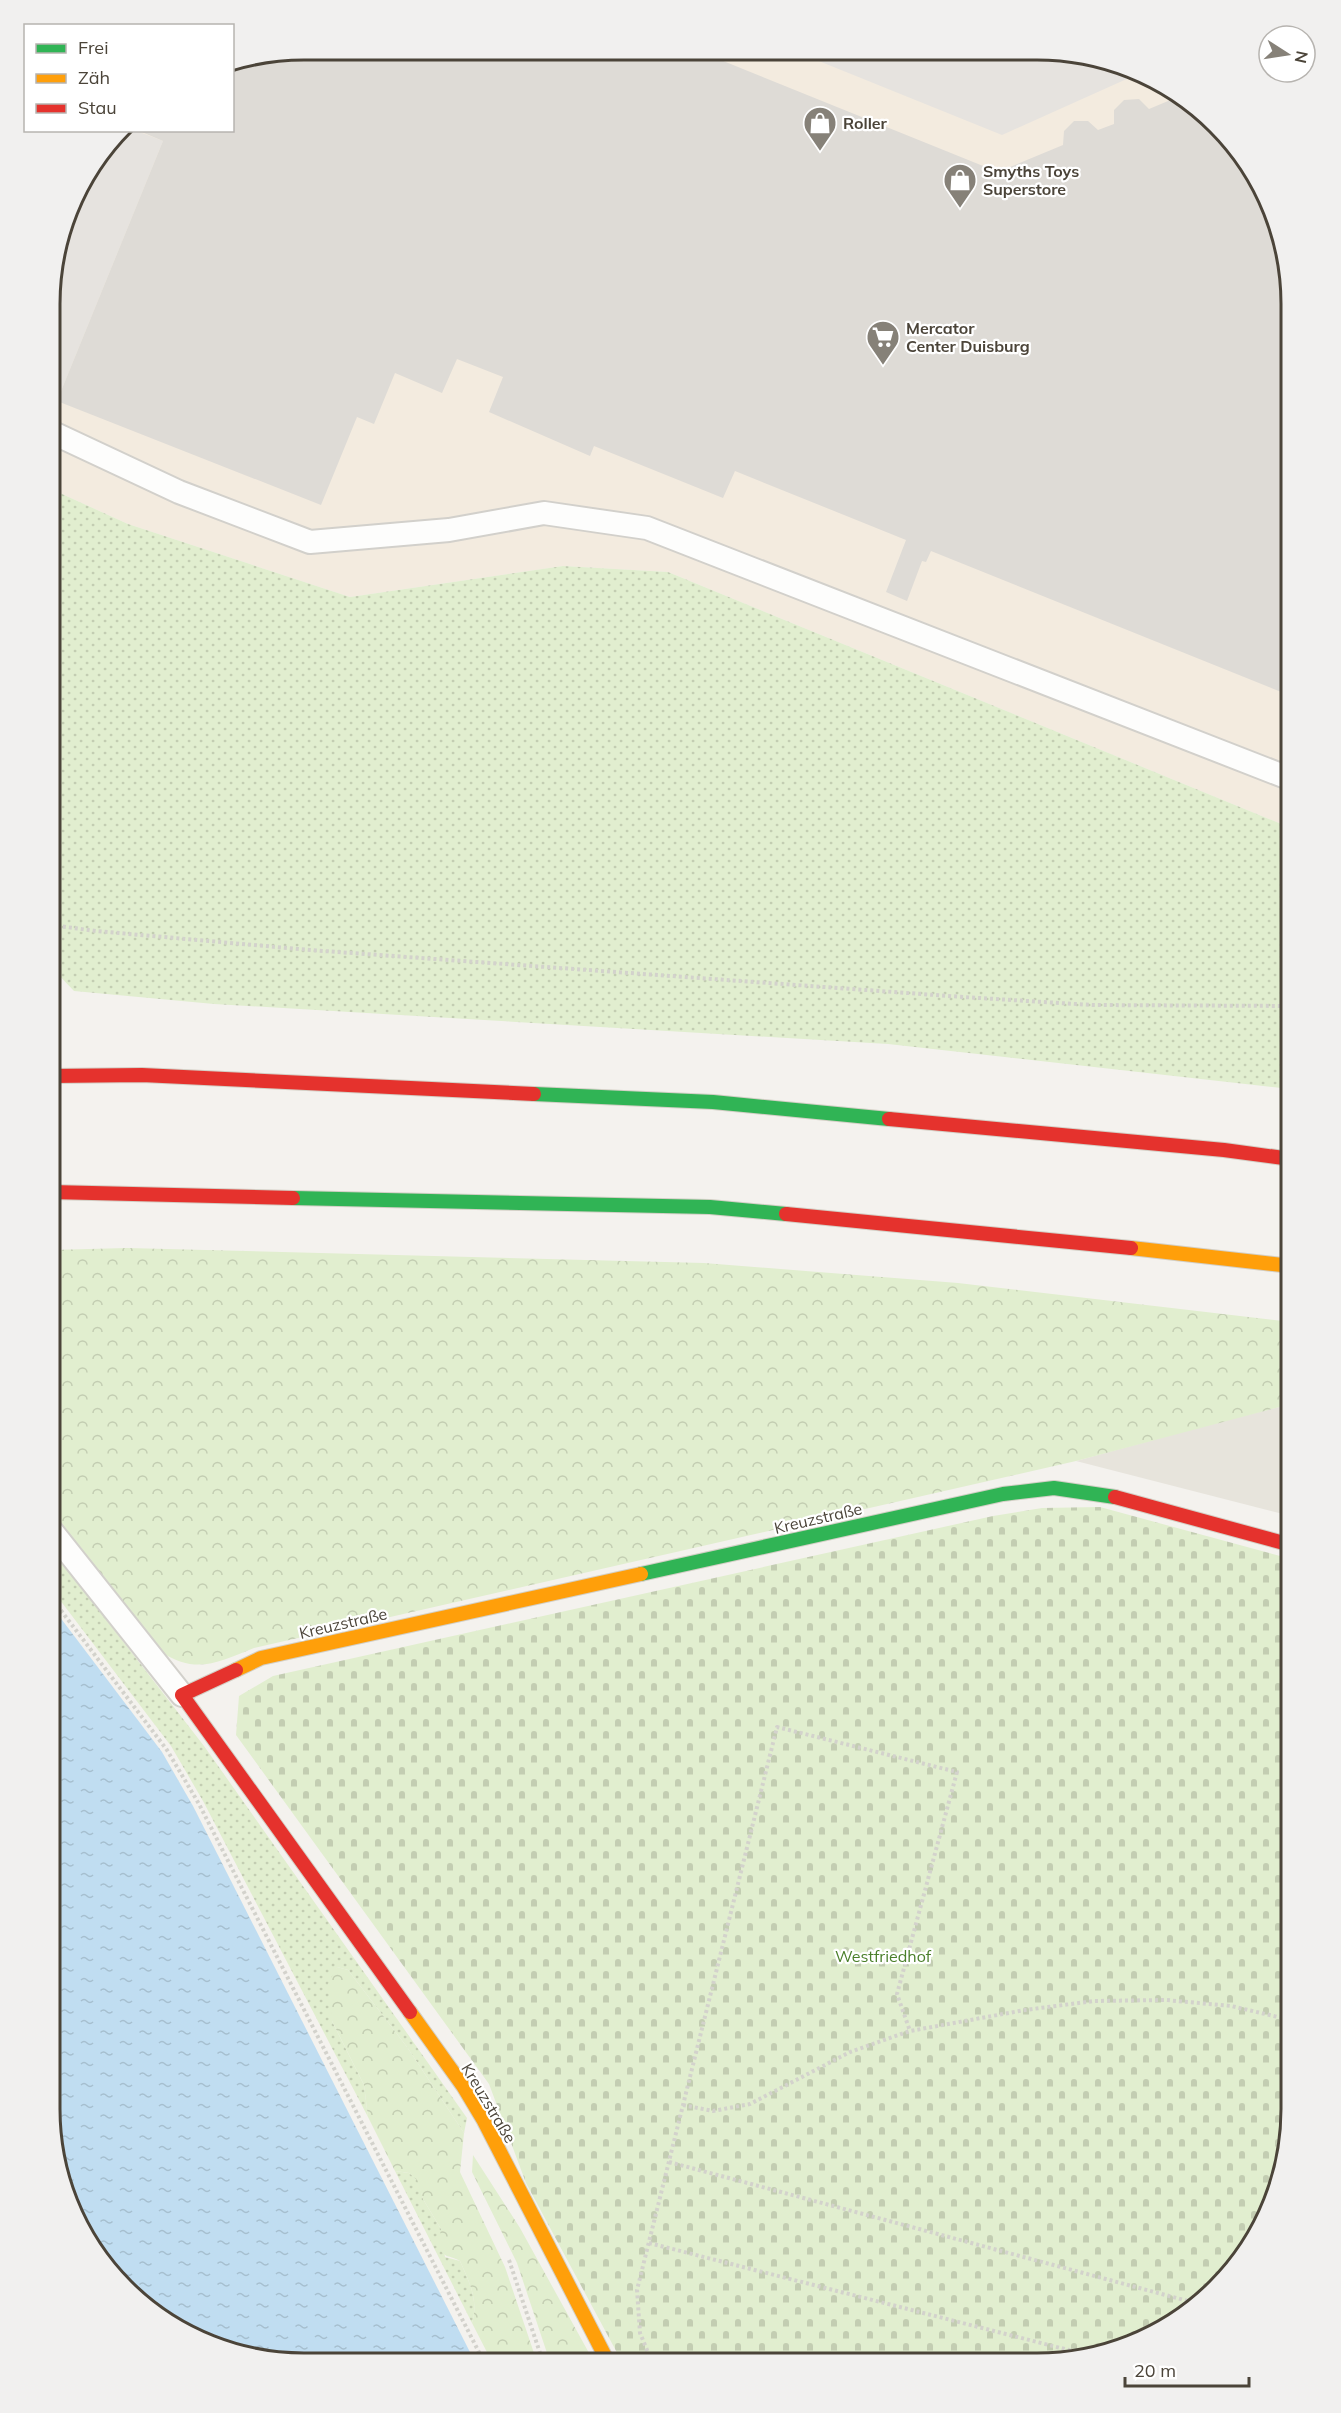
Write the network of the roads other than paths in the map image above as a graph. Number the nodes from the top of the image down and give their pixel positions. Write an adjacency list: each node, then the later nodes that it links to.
1 (60, 436): 2 (lane)
2 (1281, 775)
3 (60, 1076): 4 (main road)
4 (1281, 1159)
5 (60, 1192): 6 (main road)
6 (1281, 1265)
7 (60, 1542): 9 (lane)
8 (1281, 1542): 9 (main road, Kreuzstraße)
9 (182, 1695): 10 (main road, Kreuzstraße)
10 (603, 2353)

